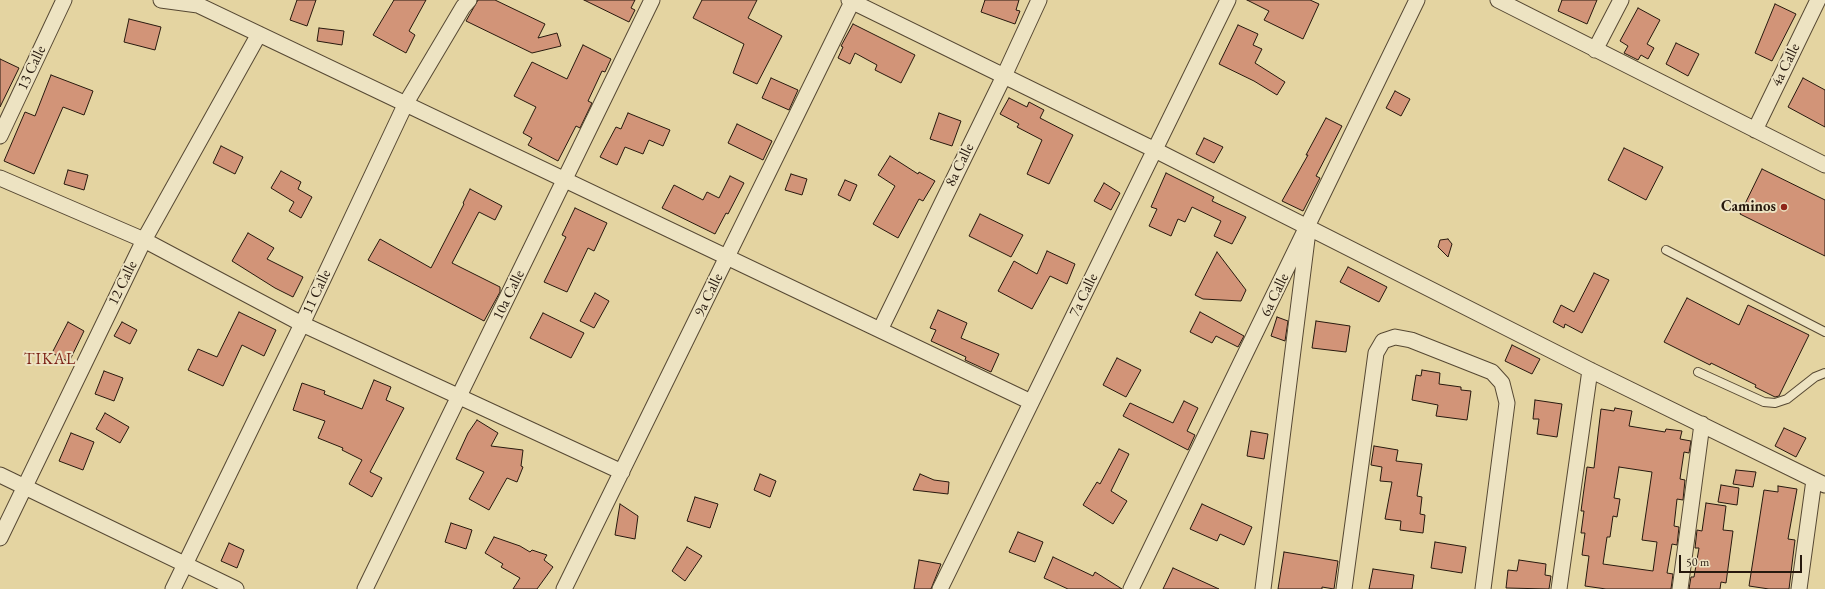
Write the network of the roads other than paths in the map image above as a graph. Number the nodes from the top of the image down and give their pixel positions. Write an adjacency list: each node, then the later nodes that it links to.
1 (64, 0): 17 (street, 13 Calle)
2 (161, 0): 12 (street)
3 (469, 0): 15 (street, 11 Calle)
4 (652, 0): 21 (street, 10a Calle)
5 (851, 0): 14 (street); 25 (street, 9a Calle)
6 (1039, 0): 14 (street, 8a Calle)
7 (1228, 0): 18 (street, 7a Calle)
8 (1417, 0): 22 (street, 6a Calle)
9 (1498, 0): 13 (street)
10 (1621, 0): 13 (street)
11 (1818, 0): 16 (street, 4a Calle)
12 (259, 34): 15 (street); 23 (street, 12 Calle)
13 (1595, 50): 16 (street)
14 (1004, 76): 18 (street); 27 (street, 8a Calle)
15 (406, 103): 21 (street); 26 (street, 11 Calle)
16 (1755, 130): 19 (street)
17 (0, 136)
18 (1155, 150): 22 (street); 33 (street, 7a Calle)
19 (1825, 164)
20 (0, 178): 23 (street)
21 (565, 180): 25 (street); 32 (street, 10a Calle)
22 (1308, 227): 29 (street); 46 (street, 6a Calle); 47 (street)
23 (144, 240): 26 (street); 38 (street, 12 Calle)
24 (1666, 250): 28 (lane)
25 (727, 257): 27 (street); 35 (street, 9a Calle)
26 (302, 324): 32 (street); 40 (street, 11 Calle)
27 (880, 330): 33 (street)
28 (1825, 332)
29 (1590, 370): 34 (street); 50 (street)
30 (1698, 372): 31 (lane)
31 (1825, 373)
32 (459, 397): 35 (street); 43 (street, 10a Calle)
33 (1031, 402): 45 (street, 7a Calle)
34 (1702, 424): 37 (street); 51 (street)
35 (622, 472): 44 (street, 9a Calle)
36 (0, 475): 38 (street)
37 (1819, 482): 52 (street)
38 (25, 487): 39 (street, 12 Calle); 40 (street)
39 (0, 538)
40 (185, 564): 41 (street, 11 Calle); 42 (street)
41 (173, 589)
42 (236, 589)
43 (365, 589)
44 (564, 589)
45 (940, 589)
46 (1131, 589)
47 (1263, 589)
48 (1344, 589): 49 (street)
49 (1483, 589)
50 (1560, 589)
51 (1680, 589)
52 (1799, 589)

